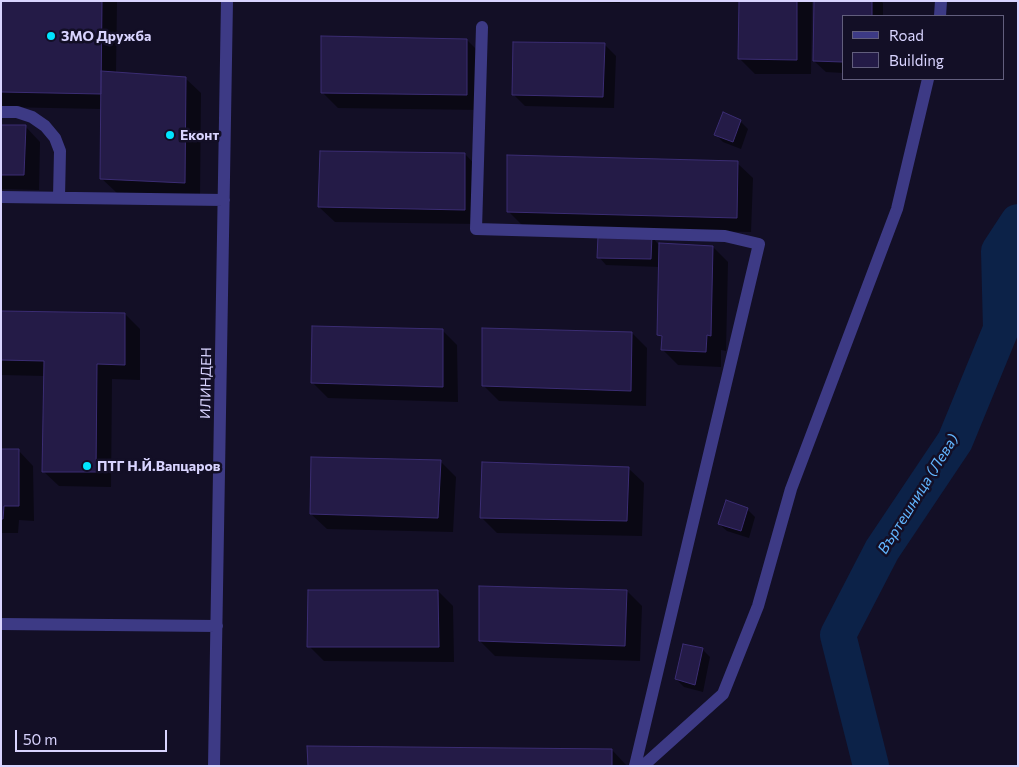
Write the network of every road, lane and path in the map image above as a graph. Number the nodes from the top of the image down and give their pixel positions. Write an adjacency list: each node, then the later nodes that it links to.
1 (228, 1): 9 (street, ИЛИНДЕН)
2 (941, 1): 3 (street)
3 (940, 15)
4 (482, 27): 13 (street)
5 (928, 80): 14 (street)
6 (1, 112): 8 (street)
7 (1, 197): 8 (street)
8 (59, 197): 9 (street)
9 (224, 200): 11 (street, ИЛИНДЕН)
10 (1, 624): 11 (street)
11 (217, 626): 12 (street, ИЛИНДЕН)
12 (214, 766)
13 (635, 766)
14 (642, 766)

